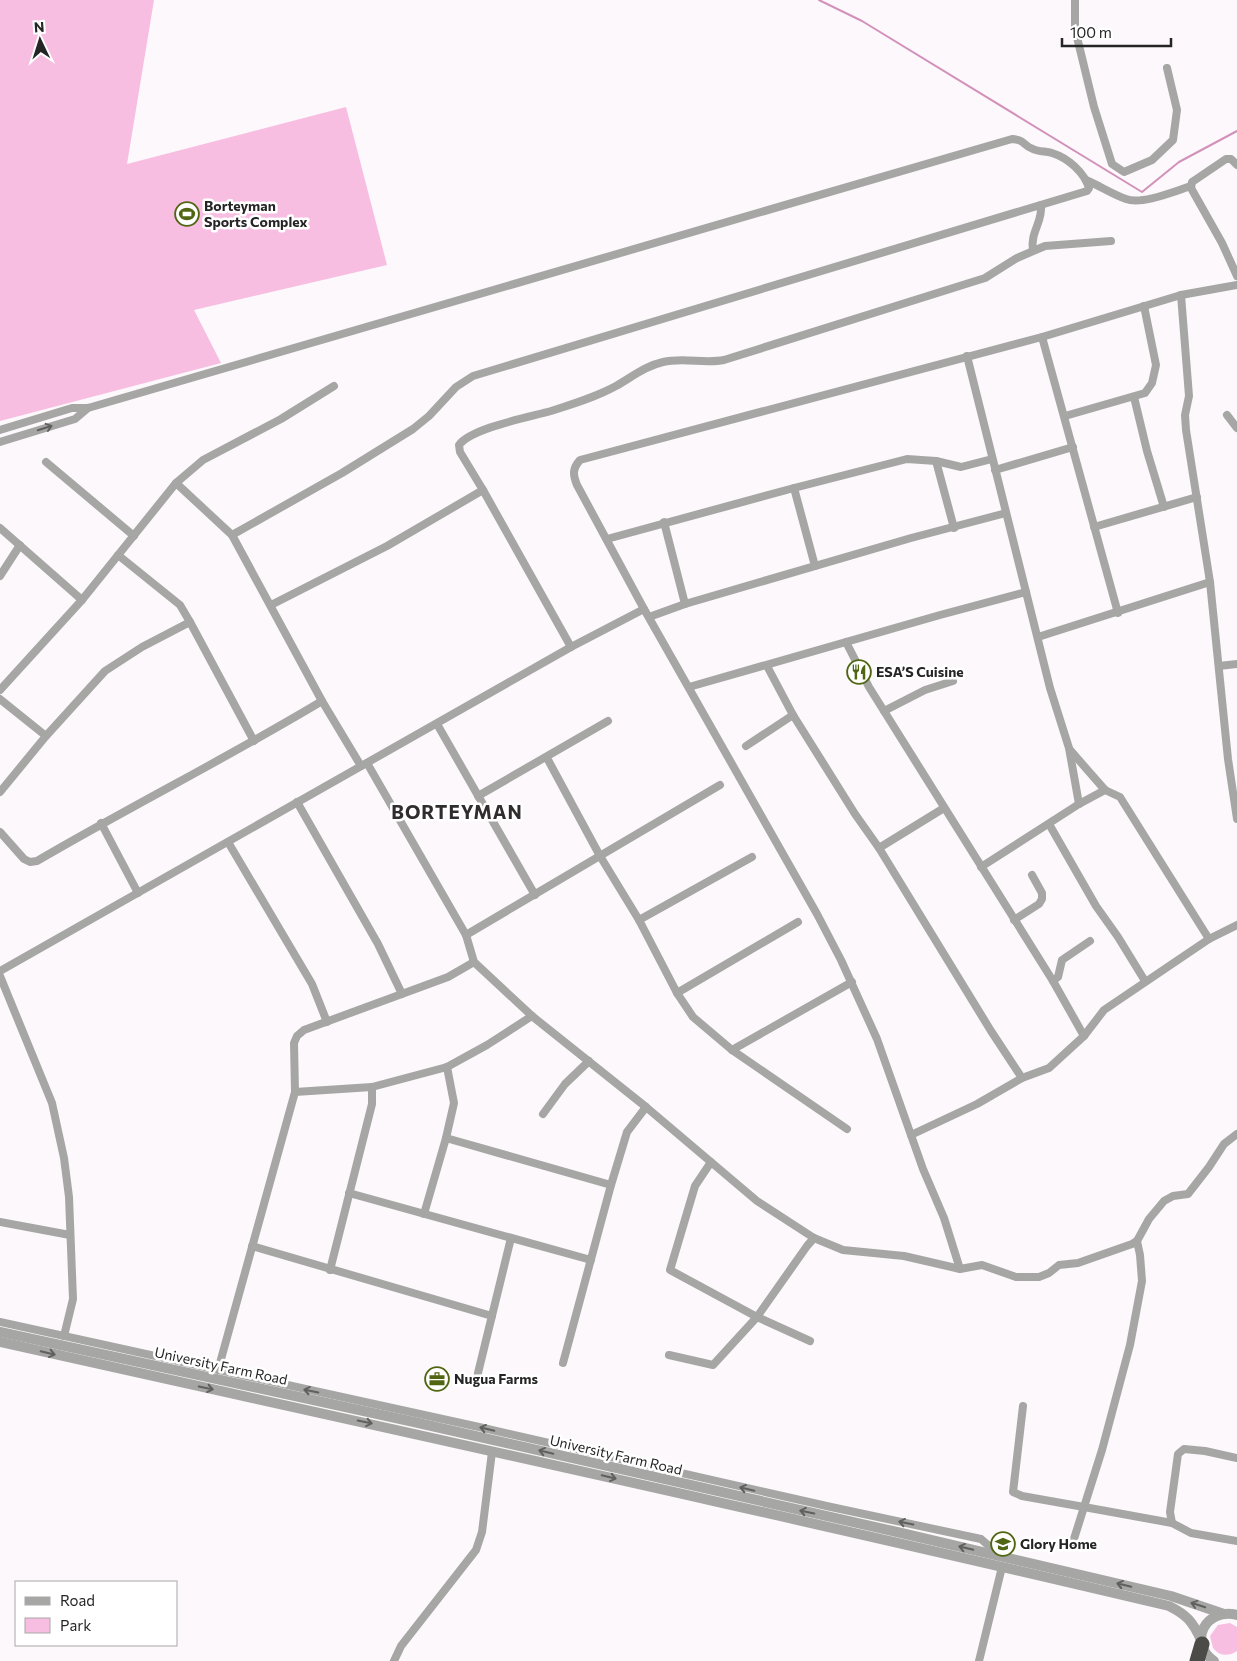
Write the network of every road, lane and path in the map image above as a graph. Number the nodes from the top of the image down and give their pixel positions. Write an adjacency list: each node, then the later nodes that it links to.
1 (1075, 0): 2 (street)
2 (1167, 68)
3 (1237, 165): 5 (street)
4 (1086, 180): 5 (street); 6 (street); 17 (street)
5 (1191, 186): 9 (street)
6 (1041, 204): 8 (street); 39 (street)
7 (1111, 241): 8 (street)
8 (1033, 250): 30 (street)
9 (1237, 276)
10 (1237, 285): 11 (street)
11 (1181, 294): 12 (street); 31 (street)
12 (1144, 306): 13 (street); 16 (street)
13 (1042, 337): 14 (street); 19 (street)
14 (967, 356): 24 (street); 40 (street)
15 (334, 386): 28 (street)
16 (1134, 397): 19 (street); 32 (street)
17 (88, 408): 21 (street); 22 (street, one-way to 17)
18 (1227, 415): 20 (street)
19 (1064, 416): 23 (street)
20 (1237, 428)
21 (0, 430)
22 (0, 442)
23 (1073, 447): 27 (street); 35 (street)
24 (992, 460): 25 (street); 27 (street)
25 (936, 461): 29 (street); 37 (street)
26 (46, 462): 38 (street)
27 (995, 470): 33 (street)
28 (176, 483): 38 (street); 39 (street)
29 (794, 488): 34 (street); 43 (street)
30 (483, 490): 49 (street); 56 (street)
31 (1197, 497): 32 (street); 45 (street)
32 (1164, 507): 35 (street)
33 (1006, 513): 37 (street); 46 (street)
34 (664, 522): 40 (street); 48 (street)
35 (1094, 527): 51 (street)
36 (0, 528): 41 (street)
37 (954, 528): 43 (street)
38 (134, 536): 42 (street)
39 (232, 536): 49 (street)
40 (607, 539): 50 (street)
41 (20, 545): 44 (street); 47 (street)
42 (118, 554): 47 (street); 53 (street)
43 (815, 566): 48 (street)
44 (0, 576)
45 (1210, 582): 51 (street); 59 (street)
46 (1026, 592): 54 (street); 55 (street)
47 (82, 600): 62 (street)
48 (685, 604): 52 (street)
49 (271, 605): 64 (street)
50 (644, 609): 52 (street); 56 (street)
51 (1118, 613): 54 (street)
52 (649, 617): 61 (street)
53 (190, 622): 69 (street); 70 (street)
54 (1038, 637): 72 (street)
55 (846, 642): 58 (street); 65 (street)
56 (571, 647): 68 (street)
57 (1237, 664): 59 (street)
58 (766, 666): 61 (street); 66 (street)
59 (1219, 666): 75 (street)
60 (953, 681): 65 (street)
61 (689, 686): 107 (street)
62 (0, 690)
63 (0, 699): 69 (street)
64 (322, 701): 70 (street); 74 (street)
65 (884, 711): 82 (street)
66 (793, 715): 71 (street); 88 (street)
67 (608, 721): 73 (street)
68 (437, 724): 74 (street); 79 (street)
69 (46, 736): 78 (street)
70 (254, 741): 84 (street)
71 (746, 746)
72 (1069, 748): 77 (street); 81 (street)
73 (547, 758): 79 (street); 89 (street)
74 (364, 764): 80 (street); 99 (street)
75 (1235, 781): 83 (street)
76 (720, 785): 89 (street)
77 (1105, 790): 81 (street); 100 (street)
78 (0, 792)
79 (478, 796): 94 (street)
80 (297, 802): 87 (street); 109 (street)
81 (1079, 804): 85 (street)
82 (944, 808): 88 (street); 91 (street)
83 (1237, 819)
84 (101, 823): 86 (street); 93 (street)
85 (1048, 824): 91 (street); 106 (street)
86 (0, 832)
87 (228, 842): 93 (street); 111 (street)
88 (879, 848): 116 (street)
89 (600, 856): 94 (street); 95 (street)
90 (752, 858): 95 (street)
91 (982, 867): 96 (street)
92 (1032, 875): 96 (street)
93 (138, 893): 103 (street)
94 (536, 895): 99 (street)
95 (639, 920): 108 (street)
96 (1014, 920): 105 (street)
97 (798, 922): 108 (street)
98 (1237, 925): 100 (street)
99 (466, 935): 102 (street)
100 (1209, 939): 106 (street)
101 (1090, 941): 105 (street)
102 (474, 962): 109 (street); 110 (street)
103 (0, 971)
104 (0, 976): 130 (street)
105 (1052, 981): 112 (street)
106 (1145, 981): 112 (street)
107 (852, 982): 113 (street); 123 (street)
108 (677, 993): 113 (street)
109 (402, 994): 111 (street)
110 (532, 1016): 114 (street); 115 (street)
111 (327, 1022): 118 (street)
112 (1084, 1036): 116 (street)
113 (732, 1050): 121 (street)
114 (589, 1061): 119 (street); 120 (street)
115 (447, 1067): 117 (street); 124 (street)
116 (1022, 1078): 123 (street)
117 (372, 1087): 118 (street); 127 (street)
118 (295, 1092): 134 (street)
119 (646, 1107): 125 (street); 126 (street)
120 (543, 1114)
121 (847, 1129)
122 (1237, 1134): 133 (street)
123 (911, 1135): 136 (street)
124 (446, 1138): 126 (street); 128 (street)
125 (712, 1162): 132 (street); 139 (street)
126 (611, 1185): 135 (street)
127 (349, 1193): 128 (street); 137 (street)
128 (424, 1214): 131 (street)
129 (0, 1222): 130 (street)
130 (70, 1235): 142 (street)
131 (511, 1238): 135 (street); 138 (street)
132 (814, 1238): 136 (street); 139 (street)
133 (1137, 1241): 136 (street); 152 (street)
134 (252, 1246): 137 (street); 147 (street)
135 (591, 1260): 146 (street)
136 (960, 1269)
137 (330, 1270): 138 (street)
138 (492, 1316): 148 (street)
139 (757, 1317): 143 (street); 145 (street)
140 (0, 1322): 142 (street)
141 (0, 1332): 156 (street, University Farm Road, one-way to 141)
142 (64, 1336): 147 (street)
143 (810, 1341)
144 (0, 1342): 150 (street, University Farm Road, one-way to 150)
145 (669, 1355)
146 (563, 1363)
147 (218, 1370): 156 (street, one-way to 147)
148 (478, 1373)
149 (1024, 1406): 152 (street)
150 (492, 1452): 157 (street, University Farm Road, one-way to 157); 161 (street)
151 (1237, 1458): 153 (street)
152 (1084, 1507): 153 (street); 155 (street)
153 (1172, 1523): 154 (street)
154 (1237, 1541)
155 (1073, 1542)
156 (1000, 1556): 158 (street, University Farm Road, one-way to 156)
157 (1002, 1567): 160 (street, University Farm Road); 162 (street)
158 (1224, 1614): 159 (street, University Farm Road); 160 (street)
159 (1237, 1615)
160 (1201, 1642): 163 (highway); 164 (street, University Farm Road)
161 (394, 1661)
162 (979, 1661)
163 (1197, 1661)
164 (1214, 1661)

